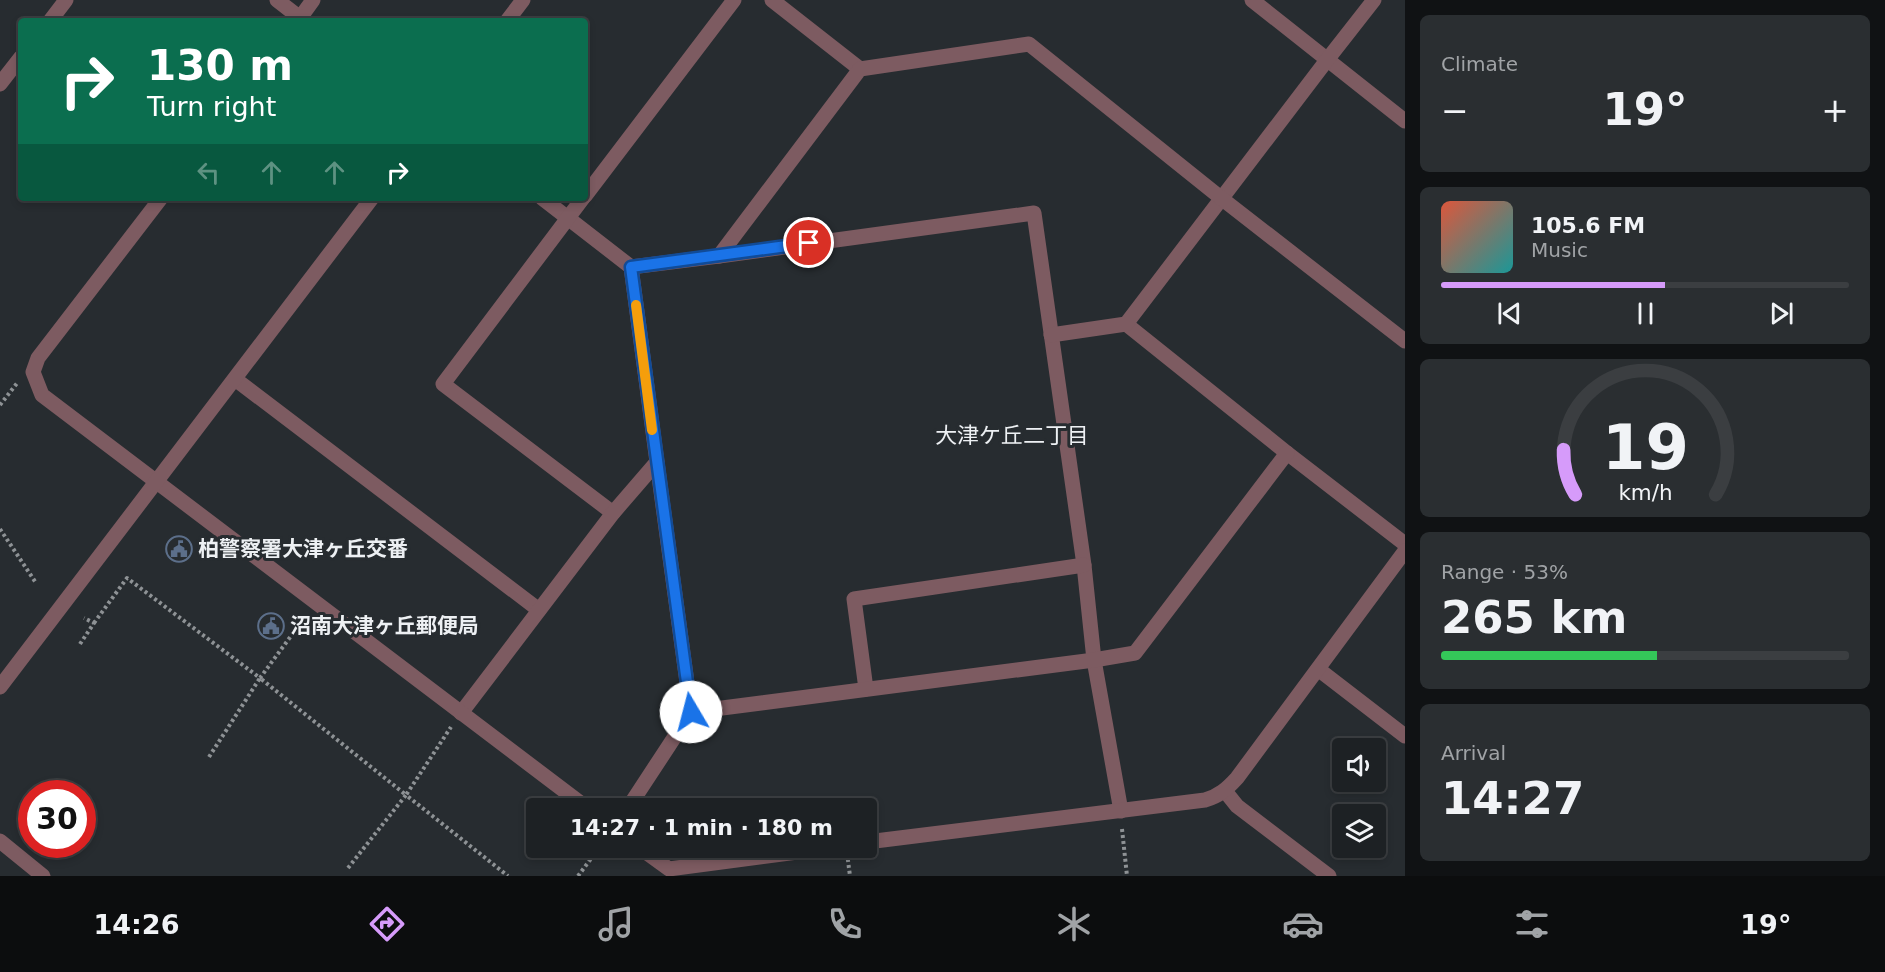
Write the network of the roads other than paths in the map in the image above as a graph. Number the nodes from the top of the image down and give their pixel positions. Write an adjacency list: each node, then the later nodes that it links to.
1 (66, 0): 9 (street)
2 (277, 0): 10 (street)
3 (313, 0): 11 (street)
4 (523, 0): 12 (street)
5 (734, 0): 18 (street)
6 (772, 0): 15 (street)
7 (1252, 0): 13 (street)
8 (1374, 0): 13 (street)
9 (52, 18)
10 (298, 18)
11 (301, 18)
12 (509, 18)
13 (1326, 60): 17 (street); 19 (street)
14 (18, 61): 16 (street)
15 (860, 69): 19 (street); 25 (street)
16 (0, 84)
17 (1405, 121)
18 (588, 192)
19 (1221, 198): 27 (street); 29 (street)
20 (159, 201): 33 (street)
21 (370, 201): 30 (street)
22 (546, 201): 24 (street)
23 (581, 201): 24 (street)
24 (568, 218): 26 (street); 34 (street)
25 (719, 256): 26 (street); 28 (street)
26 (631, 267): 32 (street)
27 (1126, 324): 28 (street); 31 (street)
28 (1051, 335): 37 (street)
29 (1405, 341)
30 (234, 379): 33 (street); 38 (street)
31 (1287, 453): 35 (street); 39 (street)
32 (657, 462): 34 (street); 43 (street)
33 (156, 482): 41 (street); 44 (street)
34 (613, 513): 38 (street)
35 (1405, 544)
36 (1405, 551): 40 (street)
37 (1084, 565): 39 (street); 42 (street)
38 (539, 610): 44 (street)
39 (1094, 660): 42 (street); 49 (street)
40 (1318, 669): 45 (street); 46 (street)
41 (0, 687)
42 (866, 689): 43 (street)
43 (691, 712): 48 (street)
44 (460, 713): 47 (street)
45 (1405, 736)
46 (1225, 791): 49 (street); 55 (street)
47 (574, 798)
48 (635, 798)
49 (1120, 811): 51 (street)
50 (0, 841): 54 (street)
51 (877, 842)
52 (653, 858): 53 (street)
53 (752, 858)
54 (44, 876)
55 (1329, 876)

